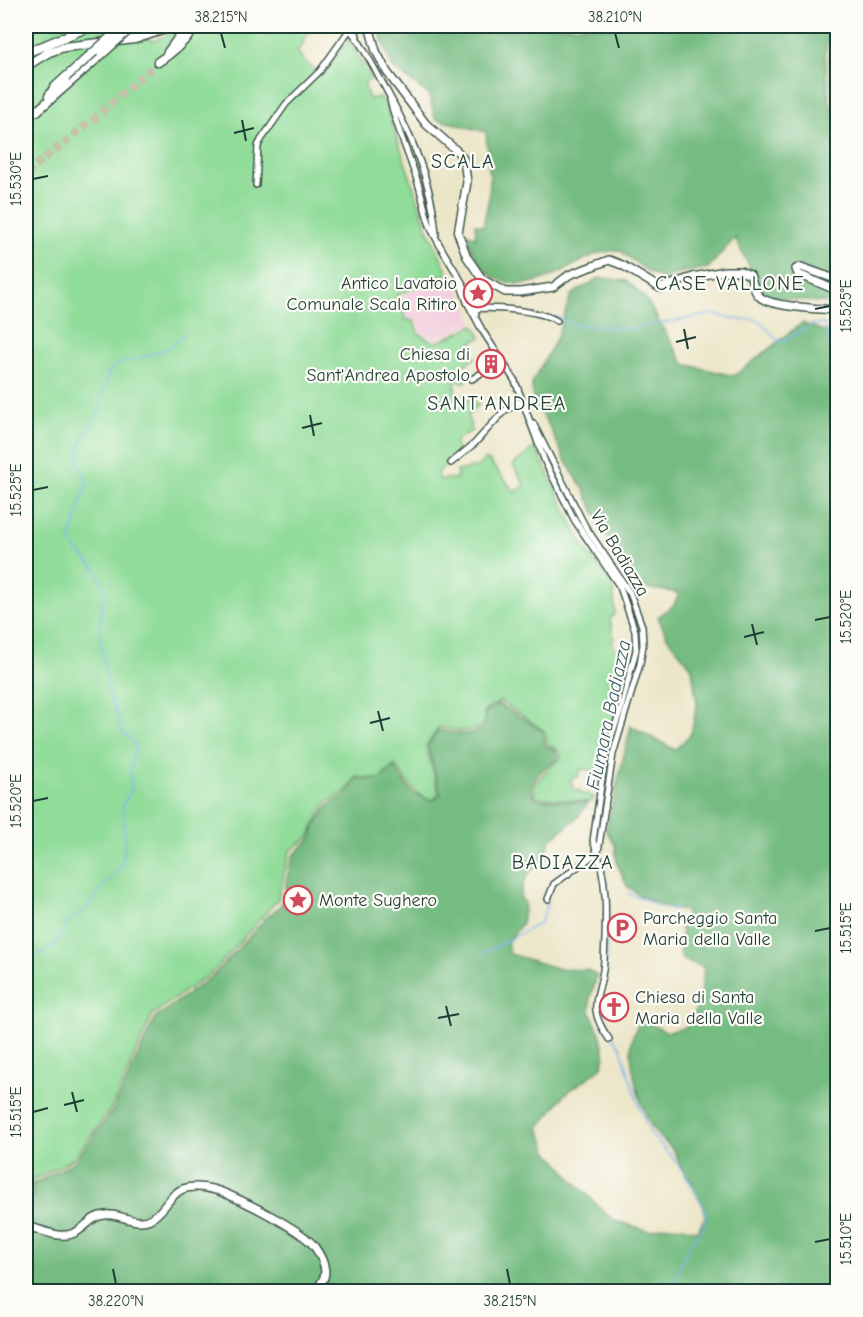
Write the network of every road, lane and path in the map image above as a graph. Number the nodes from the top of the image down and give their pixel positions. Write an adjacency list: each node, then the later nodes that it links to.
1 (91, 26): 9 (highway)
2 (123, 26): 16 (highway, bridge)
3 (133, 26): 16 (highway, bridge)
4 (174, 26): 14 (highway)
5 (187, 26): 10 (highway)
6 (197, 26): 10 (highway)
7 (369, 26): 11 (main road)
8 (351, 27): 12 (street); 18 (street)
9 (26, 52)
10 (170, 53): 13 (highway)
11 (378, 57): 12 (street); 15 (street); 22 (main road)
12 (368, 58): 15 (street)
13 (158, 62)
14 (26, 66)
15 (373, 66): 21 (street, Via Badiazza)
16 (70, 78): 17 (highway)
17 (40, 109)
18 (256, 185)
19 (837, 280): 20 (main road)
20 (837, 291)
21 (473, 309): 23 (street); 24 (street, Via Badiazza)
22 (837, 310)
23 (557, 321)
24 (502, 360): 25 (street); 26 (street, Via Badiazza)
25 (472, 379)
26 (522, 401): 27 (street, Via Badiazza); 28 (street)
27 (530, 418): 29 (street, Via Badiazza); 30 (street, Via Badiazza)
28 (451, 463)
29 (630, 593): 30 (street); 31 (street, Via Badiazza)
30 (623, 596): 31 (street, Via Badiazza)
31 (598, 852): 32 (street); 33 (street, Via Badiazza)
32 (548, 899)
33 (609, 1039)
34 (26, 1226): 35 (main road)
35 (311, 1292)

